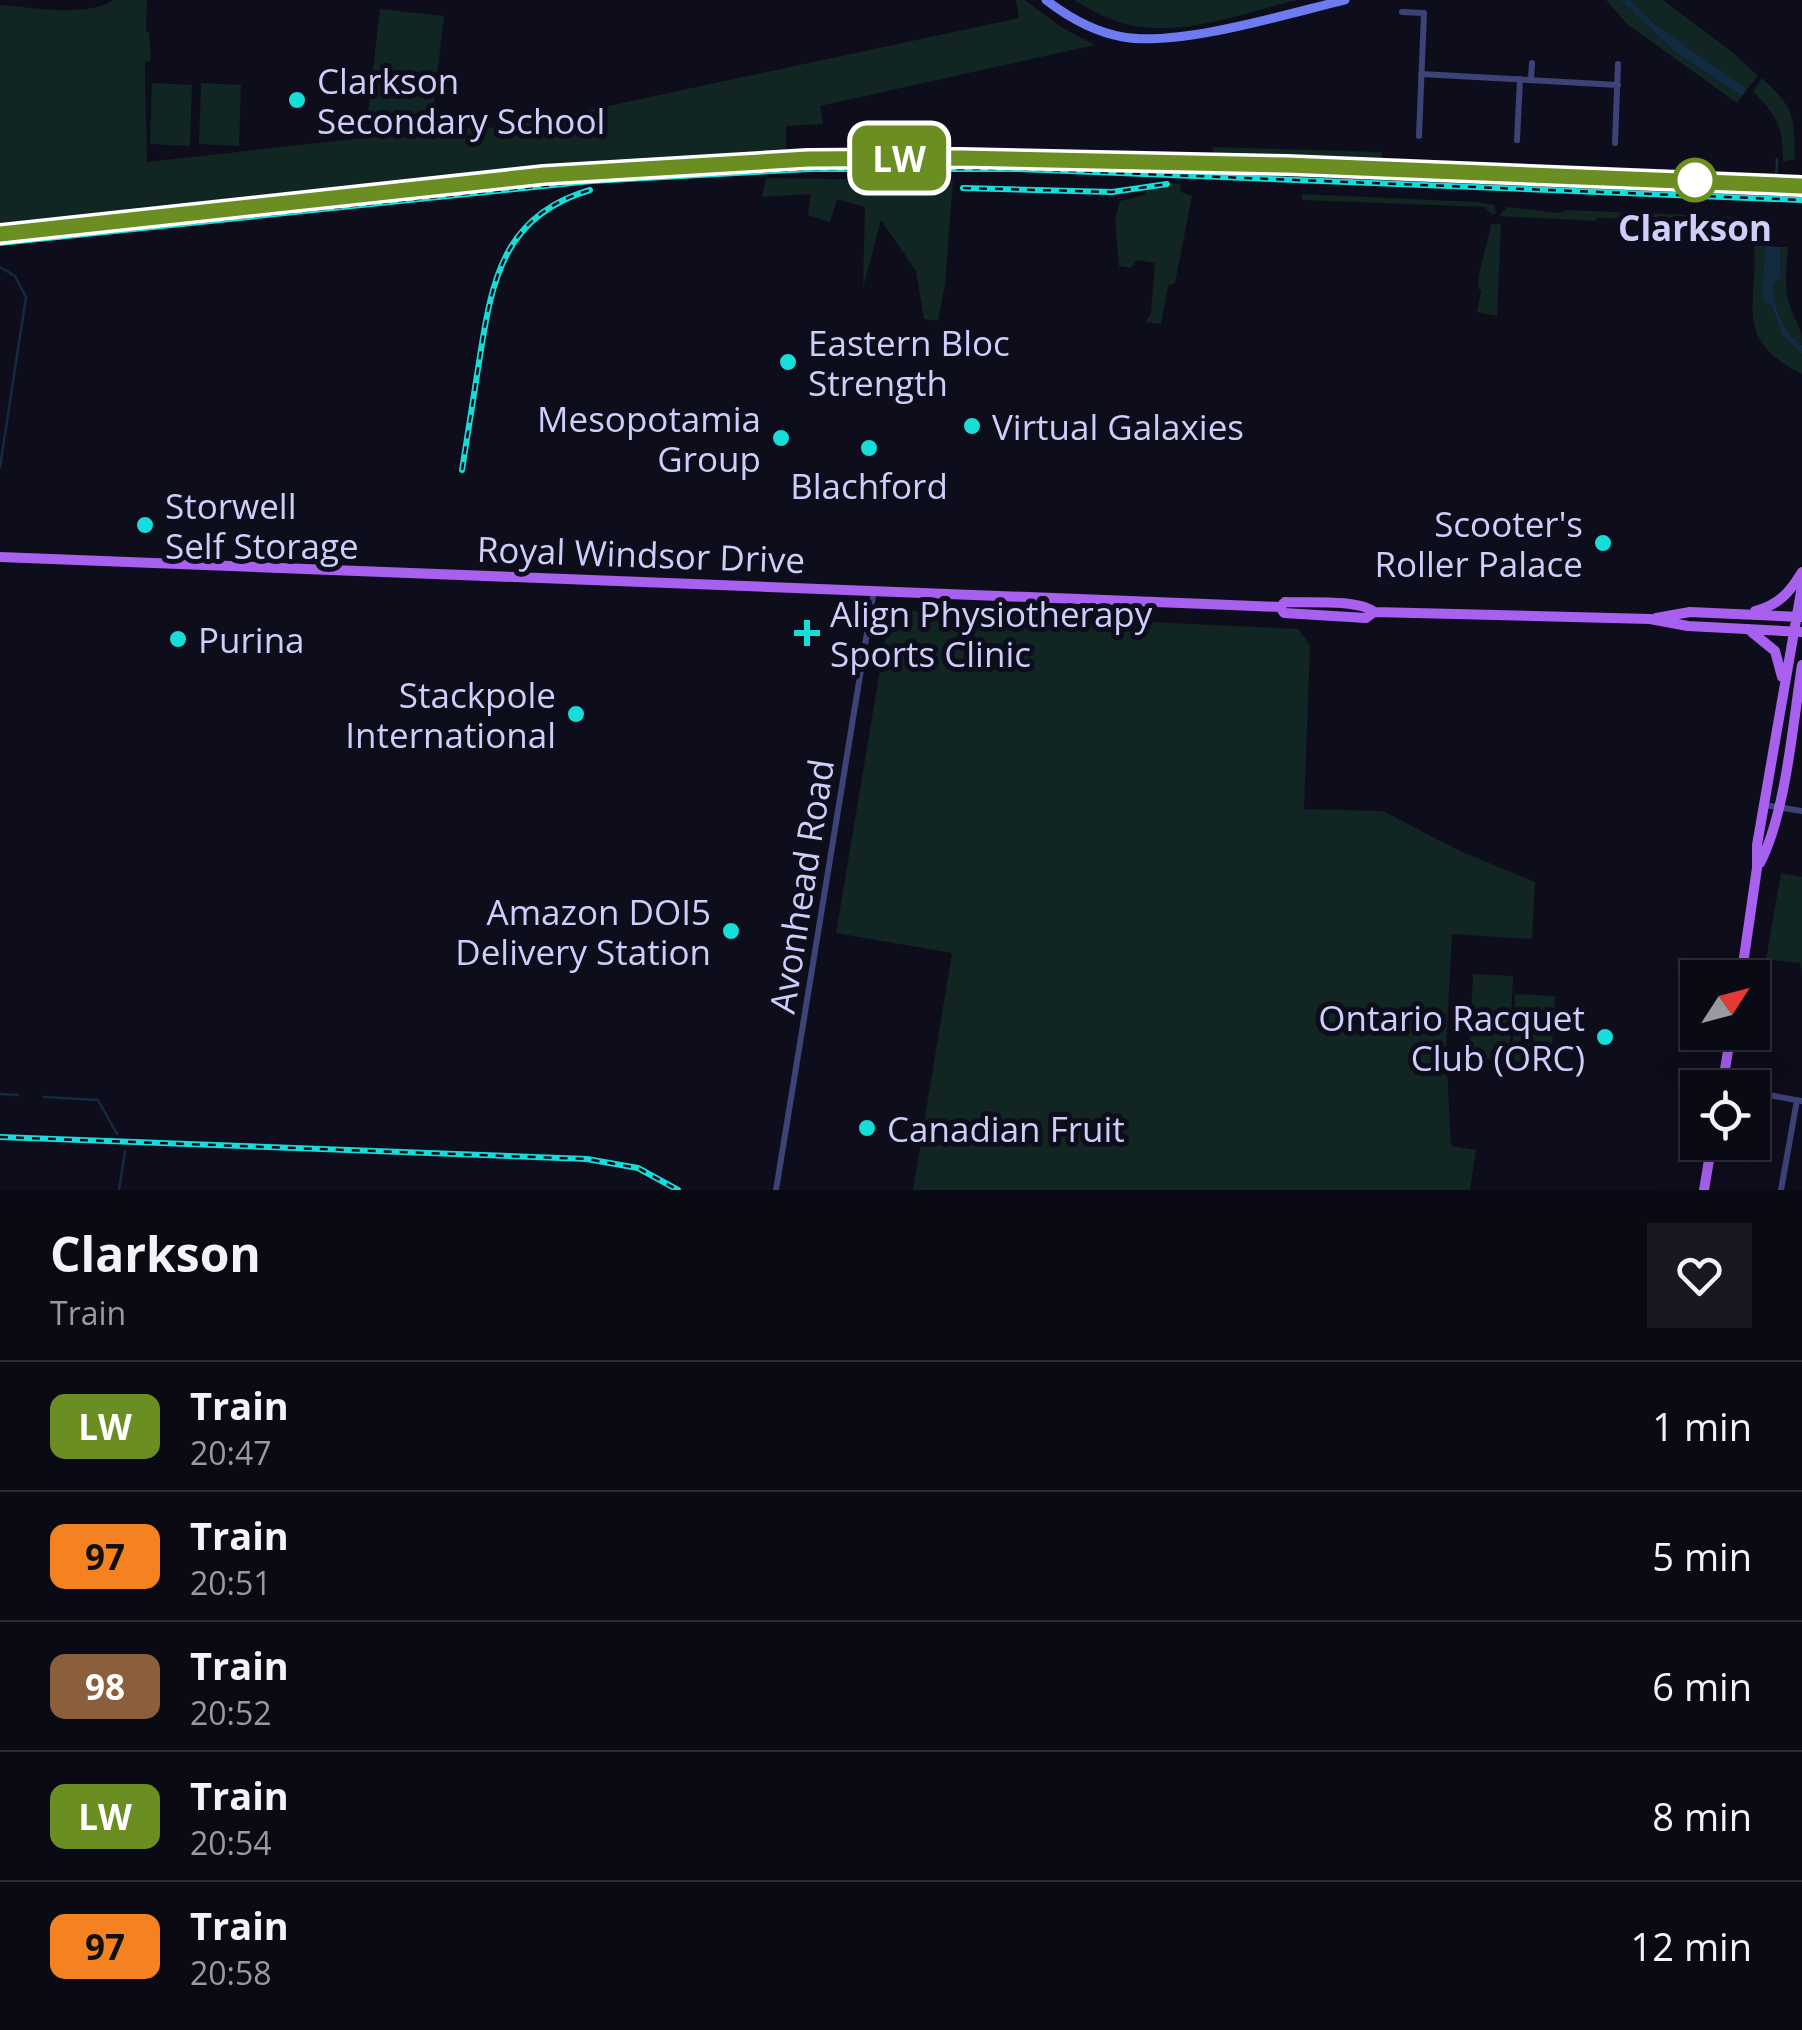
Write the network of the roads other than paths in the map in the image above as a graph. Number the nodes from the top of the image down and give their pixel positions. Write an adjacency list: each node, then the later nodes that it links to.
1 (1046, 0): 2 (street)
2 (1345, 0)
3 (1402, 12): 6 (street)
4 (1532, 64): 8 (street)
5 (1618, 64): 9 (street)
6 (1421, 74): 7 (street); 10 (street)
7 (1520, 79): 8 (street); 11 (street)
8 (1531, 79): 9 (street)
9 (1618, 84): 12 (street)
10 (1419, 136)
11 (1518, 140)
12 (1615, 143)
13 (0, 557): 16 (main road, Royal Windsor Drive)
14 (1802, 572): 17 (main road)
15 (1802, 586): 18 (main road)
16 (874, 590): 19 (main road, Royal Windsor Drive); 33 (street, Avonhead Road)
17 (1744, 613): 18 (main road, Royal Windsor Drive); 19 (main road, Royal Windsor Drive)
18 (1800, 617): 21 (main road)
19 (1650, 619): 20 (main road, Royal Windsor Drive)
20 (1748, 629): 21 (main road, Royal Windsor Drive); 23 (main road)
21 (1799, 632): 23 (main road)
22 (1802, 666): 24 (main road)
23 (1783, 688): 25 (main road)
24 (1800, 692): 26 (main road)
25 (1764, 805): 26 (street); 28 (main road)
26 (1777, 807): 27 (street); 28 (main road)
27 (1802, 811)
28 (1757, 868): 29 (main road)
29 (1744, 960)
30 (1770, 1095): 31 (street)
31 (1799, 1100): 35 (street)
32 (1709, 1160): 34 (main road)
33 (776, 1190)
34 (1704, 1190)
35 (1781, 1190)

